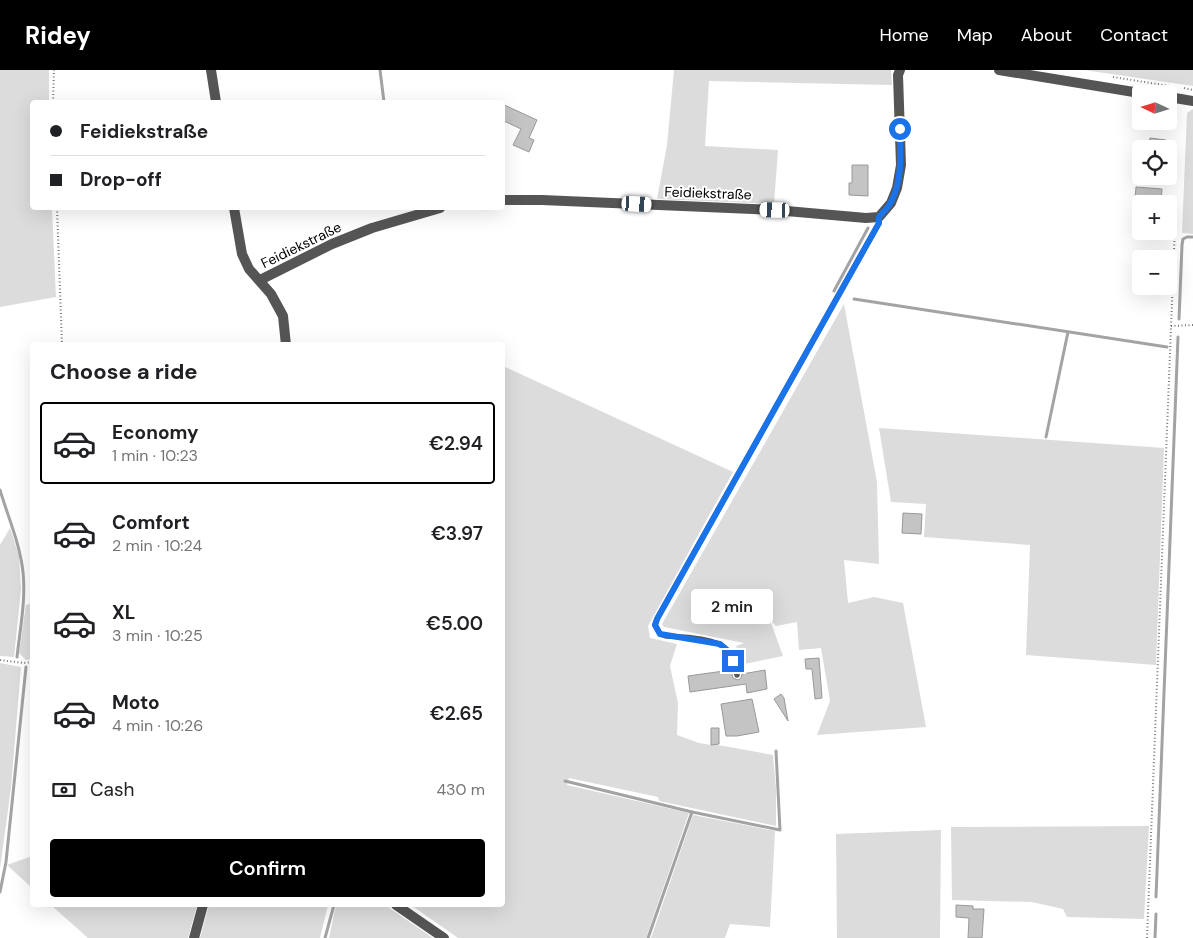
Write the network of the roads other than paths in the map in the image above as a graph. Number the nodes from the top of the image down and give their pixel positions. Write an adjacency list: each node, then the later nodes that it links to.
1 (211, 70): 6 (street)
2 (900, 70): 11 (street)
3 (999, 70): 4 (street)
4 (1132, 92)
5 (1178, 99): 7 (street)
6 (216, 100)
7 (1193, 101)
8 (505, 200): 11 (street, Feidiekstraße)
9 (234, 210): 12 (street)
10 (433, 210): 12 (street, Feidiekstraße)
11 (879, 217): 14 (lane)
12 (260, 280): 13 (street)
13 (286, 342)
14 (737, 675)
15 (202, 907): 17 (street)
16 (399, 907): 18 (street)
17 (194, 938)
18 (444, 938)

